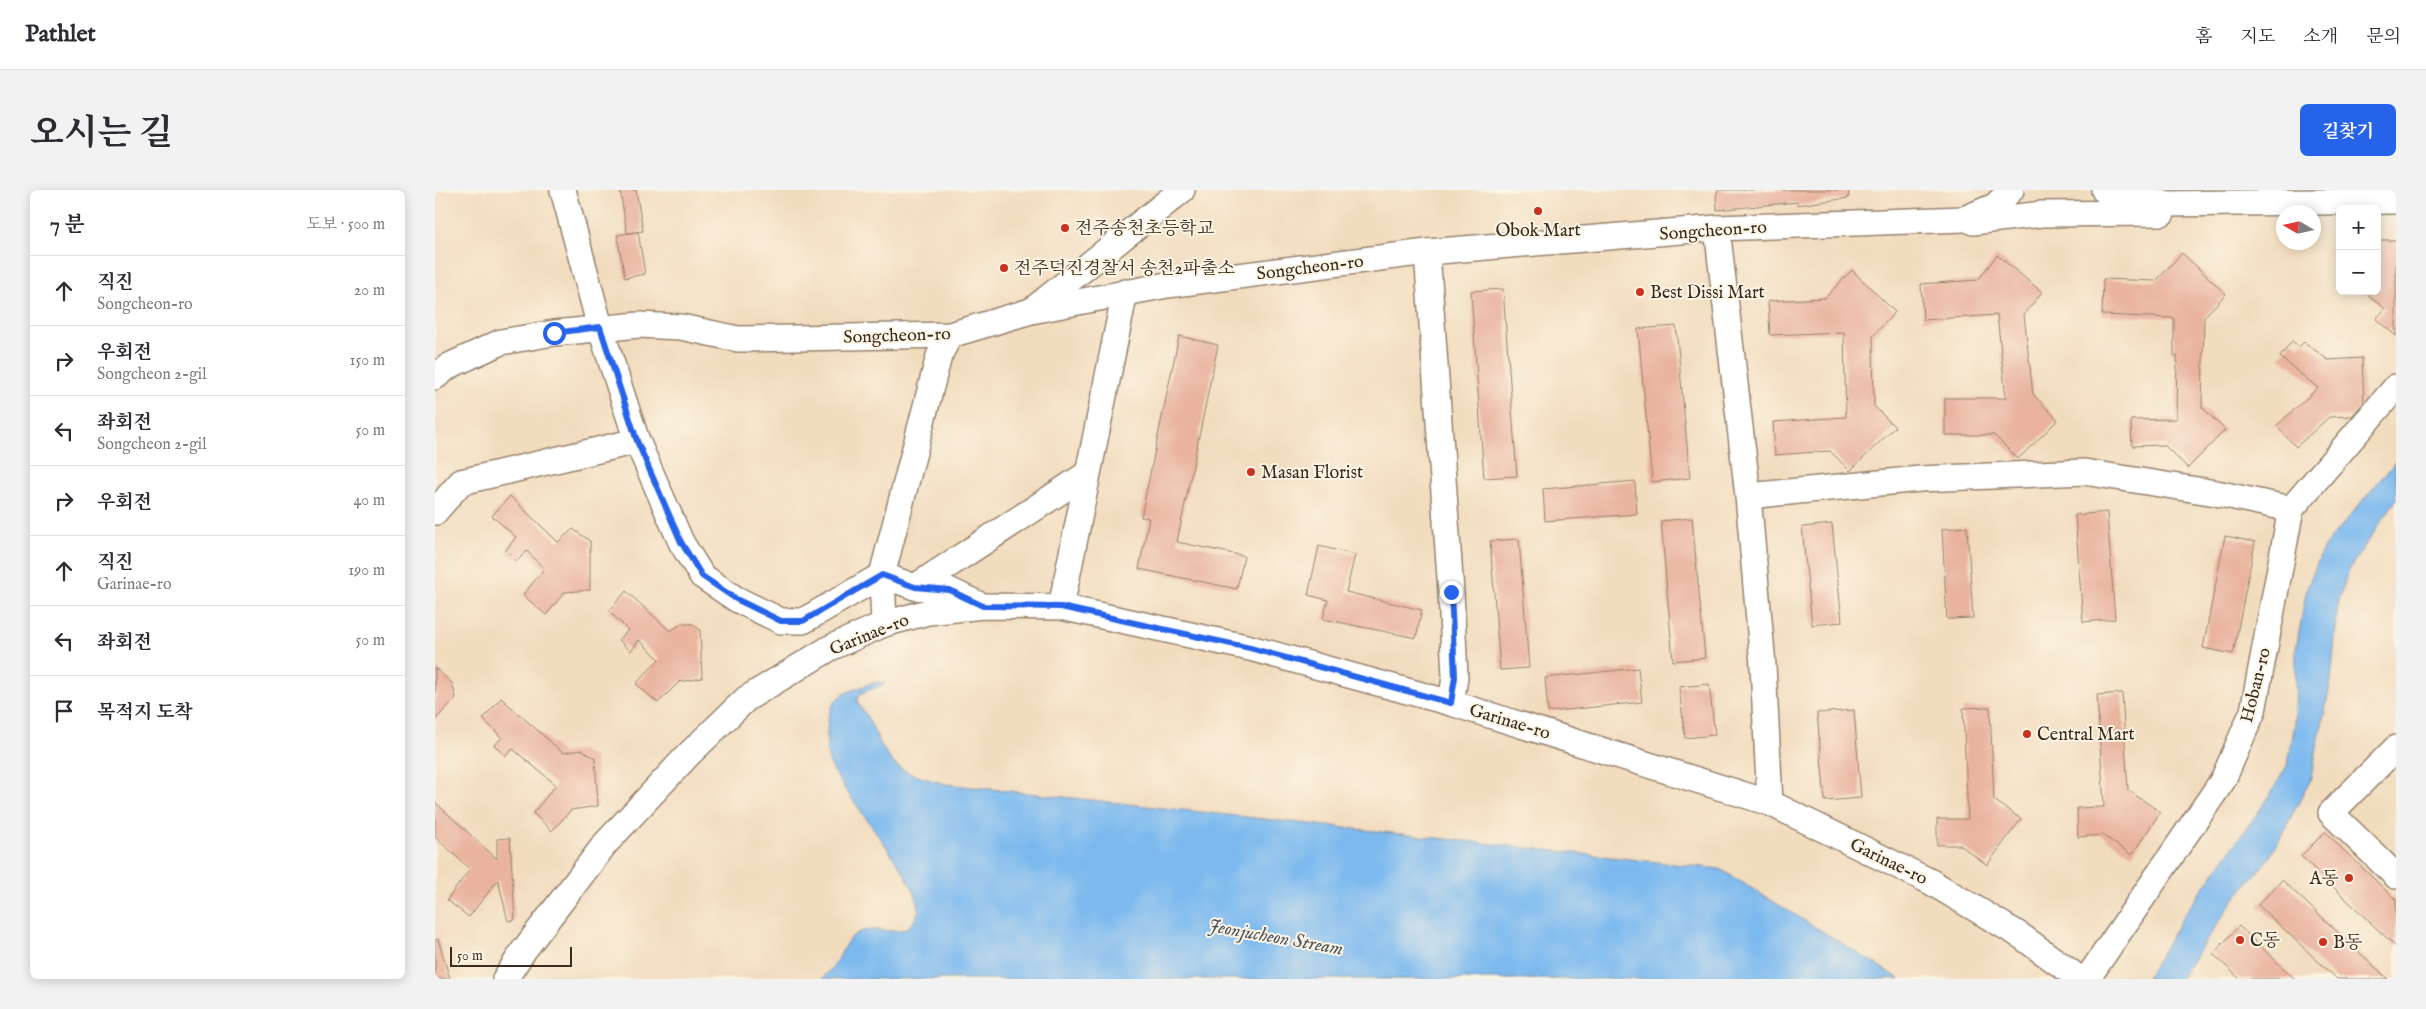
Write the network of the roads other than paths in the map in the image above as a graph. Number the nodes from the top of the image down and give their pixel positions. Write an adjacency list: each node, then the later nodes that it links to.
1 (563, 190): 12 (street)
2 (1182, 190): 11 (street)
3 (2011, 190): 7 (street, Songcheon-ro)
4 (2104, 190): 6 (street)
5 (2396, 201): 6 (street)
6 (2165, 204): 7 (street)
7 (1964, 219): 8 (street, Songcheon-ro)
8 (1717, 228): 9 (street, Songcheon-ro); 18 (street)
9 (1427, 252): 10 (street, Songcheon-ro); 26 (street)
10 (1125, 292): 11 (street, Songcheon-ro); 17 (street)
11 (1031, 311): 13 (street, Songcheon-ro)
12 (600, 327): 13 (street, Songcheon-ro); 14 (street, Songcheon-ro); 16 (street)
13 (950, 335): 21 (street)
14 (435, 376)
15 (2396, 387): 19 (street)
16 (637, 441): 20 (street); 21 (street)
17 (1087, 474): 22 (street); 24 (street)
18 (1748, 496): 19 (street); 28 (street)
19 (2291, 509): 32 (street, Hoban-ro)
20 (435, 512)
21 (882, 575): 22 (street); 25 (street)
22 (915, 587): 23 (street)
23 (983, 606): 24 (street, Garinae-ro); 25 (street, Garinae-ro)
24 (1061, 607): 26 (street, Garinae-ro)
25 (884, 624): 30 (street, Garinae-ro)
26 (1451, 703): 28 (street, Garinae-ro)
27 (2396, 748): 29 (street)
28 (1770, 803): 31 (street, Garinae-ro)
29 (2396, 876)
30 (505, 979)
31 (2080, 979)
32 (2087, 979)

